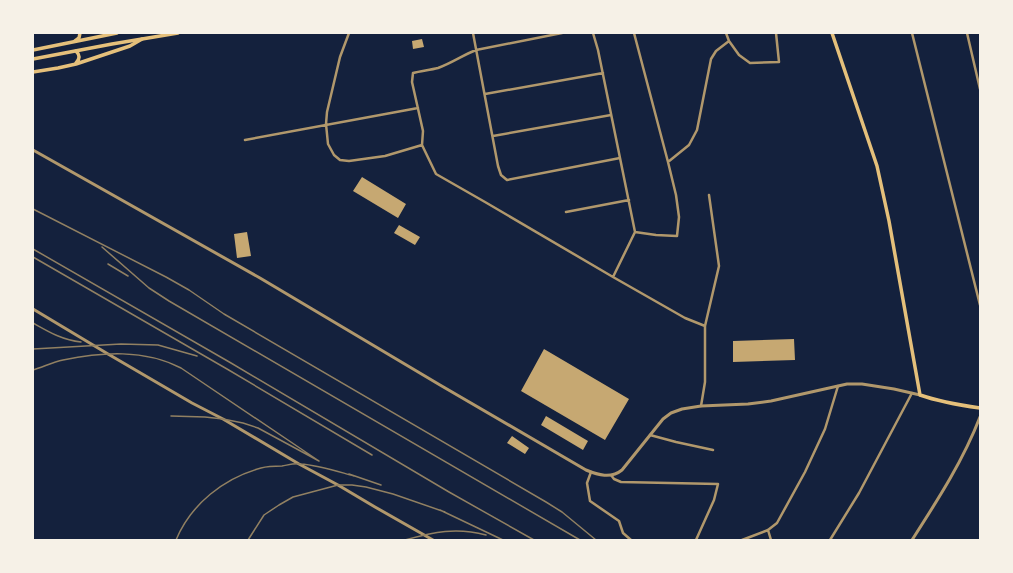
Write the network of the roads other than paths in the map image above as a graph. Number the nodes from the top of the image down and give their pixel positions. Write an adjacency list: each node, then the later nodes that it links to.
1 (80, 33): 16 (main road)
2 (117, 33): 16 (main road)
3 (178, 33): 14 (main road)
4 (349, 33): 29 (street)
5 (473, 33): 19 (street)
6 (562, 33): 19 (street)
7 (593, 33): 24 (street)
8 (634, 33): 35 (street)
9 (726, 33): 17 (street)
10 (776, 33): 17 (street)
11 (832, 33): 46 (main road)
12 (912, 33): 41 (street)
13 (967, 33): 25 (street)
14 (158, 35): 15 (main road)
15 (143, 39): 20 (main road); 22 (main road)
16 (75, 41): 18 (main road)
17 (729, 41): 35 (street)
18 (33, 50)
19 (476, 50): 26 (street); 27 (street)
20 (76, 51): 21 (main road); 22 (main road)
21 (33, 60)
22 (76, 64): 23 (main road)
23 (33, 72)
24 (602, 73): 26 (street); 28 (street)
25 (980, 89)
26 (484, 94): 30 (street)
27 (418, 108): 29 (street); 32 (street)
28 (611, 115): 30 (street); 34 (street)
29 (326, 124): 31 (street); 32 (street)
30 (493, 136): 34 (street)
31 (245, 140)
32 (422, 145): 40 (street)
33 (33, 150): 52 (street)
34 (620, 158): 37 (street)
35 (668, 162): 39 (street)
36 (709, 195): 43 (street)
37 (629, 200): 38 (street); 39 (street)
38 (566, 212)
39 (635, 232): 40 (street)
40 (613, 277): 43 (street)
41 (980, 305)
42 (33, 309): 55 (street)
43 (705, 326): 47 (street)
44 (838, 386): 45 (street); 47 (street); 54 (street)
45 (912, 393): 46 (street); 60 (street)
46 (920, 395): 48 (main road)
47 (701, 406): 50 (street)
48 (980, 408)
49 (980, 417): 61 (street)
50 (650, 435): 51 (street); 53 (street)
51 (713, 450)
52 (592, 472): 53 (street); 56 (street)
53 (611, 475): 57 (street)
54 (768, 530): 58 (street); 59 (street)
55 (433, 540)
56 (631, 540)
57 (696, 540)
58 (742, 540)
59 (771, 540)
60 (830, 540)
61 (912, 540)

